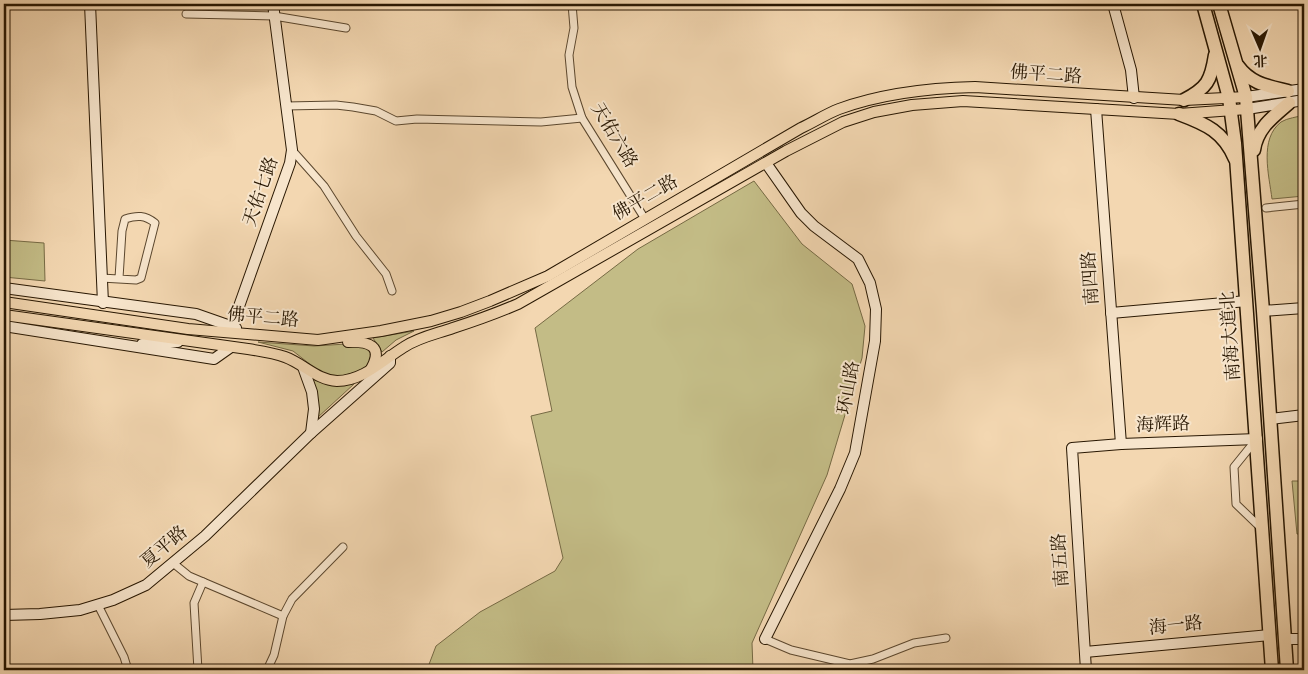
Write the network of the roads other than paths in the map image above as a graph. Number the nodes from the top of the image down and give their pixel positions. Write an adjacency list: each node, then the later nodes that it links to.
1 (90, 4): 31 (street)
2 (273, 4): 8 (street, 天佑七路)
3 (572, 4): 23 (street, 天佑六路)
4 (1113, 4): 14 (street)
5 (1202, 4): 10 (highway, 南海大道北)
6 (1219, 4): 11 (highway, 南海大道北)
7 (186, 14): 8 (street)
8 (274, 16): 9 (street); 19 (street, 天佑七路)
9 (346, 28)
10 (1216, 50): 15 (highway, 南海大道北); 16 (highway)
11 (1235, 61): 13 (highway); 18 (highway, 南海大道北)
12 (1304, 89): 13 (street, 佛平二路)
13 (1288, 97): 17 (street, 佛平二路); 18 (street, 佛平二路); 26 (highway)
14 (1134, 98): 16 (main road, 佛平二路); 30 (main road, 佛平二路)
15 (1229, 98): 16 (main road, 佛平二路); 18 (main road, 佛平二路); 21 (highway, 南海大道北)
16 (1184, 100)
17 (1304, 100)
18 (1246, 103): 21 (main road, 佛平二路); 26 (highway, 南海大道北)
19 (286, 106): 23 (street); 24 (street, 天佑七路)
20 (1096, 109): 22 (main road, 佛平二路); 25 (main road, 佛平二路); 40 (street, 南四路)
21 (1231, 111): 22 (main road, 佛平二路); 27 (highway, 南海大道北)
22 (1179, 114): 27 (highway)
23 (582, 118): 30 (street, 天佑六路)
24 (292, 150): 34 (street); 43 (street, 天佑七路)
25 (766, 163): 51 (main road, 佛平二路); 69 (street, 环山路)
26 (1252, 163): 39 (highway, 南海大道北)
27 (1237, 164): 35 (highway, 南海大道北)
28 (1304, 204): 29 (street)
29 (1266, 208)
30 (645, 219): 45 (main road, 佛平二路)
31 (101, 278): 32 (street); 37 (street)
32 (119, 278): 32 (street)
33 (4, 288): 37 (street)
34 (392, 291)
35 (1247, 301): 40 (street); 57 (highway, 南海大道北)
36 (4, 302): 44 (main road, 佛平二路)
37 (102, 302): 43 (street)
38 (1304, 308): 39 (street)
39 (1264, 311): 55 (highway, 南海大道北)
40 (1111, 312): 58 (street, 南四路)
41 (4, 315): 46 (main road, 佛平二路)
42 (4, 326): 48 (street)
43 (232, 326): 44 (street)
44 (258, 335): 45 (main road, 佛平二路)
45 (318, 340): 53 (main road)
46 (186, 341): 47 (main road, 佛平二路); 48 (street)
47 (202, 344): 49 (main road, 佛平二路); 50 (street)
48 (124, 345): 50 (street)
49 (231, 347): 50 (street); 52 (main road, 佛平二路)
50 (182, 354)
51 (390, 356): 53 (main road, 佛平二路); 56 (street, 夏平路)
52 (303, 367): 53 (main road, 佛平二路); 56 (street)
53 (370, 370)
54 (1304, 415): 55 (street)
55 (1270, 419): 70 (highway, 南海大道北)
56 (311, 433): 62 (street, 夏平路)
57 (1257, 439): 58 (street, 海辉路); 60 (highway, 南海大道北); 60 (street)
58 (1121, 444): 59 (street, 海辉路)
59 (1072, 448): 72 (street, 南五路)
60 (1264, 531): 67 (highway, 南海大道北)
61 (343, 547): 66 (street)
62 (173, 563): 63 (street); 64 (street, 夏平路)
63 (203, 582): 66 (street); 74 (street)
64 (98, 605): 65 (street, 夏平路); 73 (street)
65 (4, 615)
66 (283, 616): 75 (street)
67 (1270, 634): 72 (street, 海一路); 77 (highway, 南海大道北)
68 (946, 638): 69 (street)
69 (764, 639)
70 (1285, 639): 71 (street); 78 (highway, 南海大道北)
71 (1304, 639)
72 (1084, 652): 76 (street, 南五路)
73 (128, 670)
74 (198, 670)
75 (267, 670)
76 (1086, 670)
77 (1272, 670)
78 (1287, 670)

